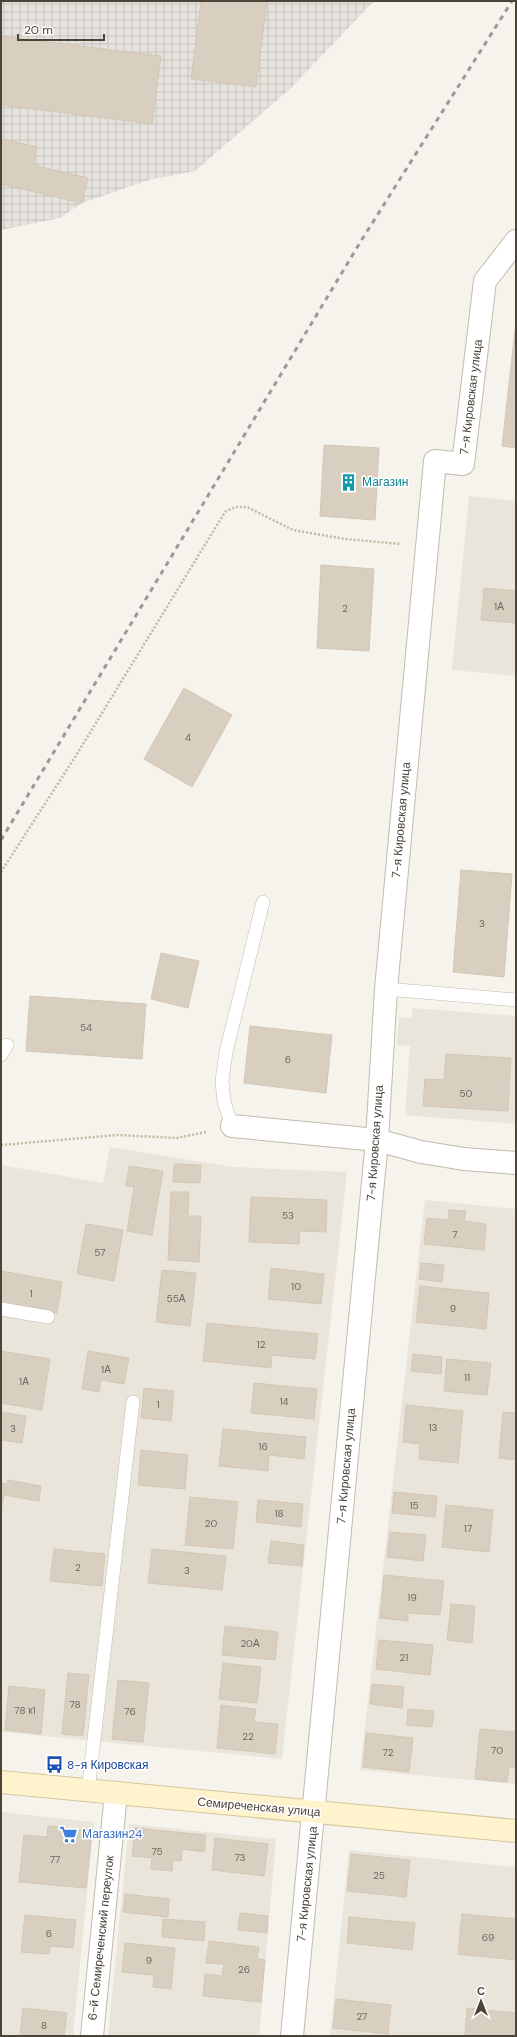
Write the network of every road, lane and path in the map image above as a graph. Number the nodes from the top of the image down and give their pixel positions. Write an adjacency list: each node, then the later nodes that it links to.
1 (516, 241): 2 (street, 7-я Кировская улица)
2 (427, 547): 3 (path); 5 (street, 7-я Кировская улица)
3 (1, 872)
4 (263, 902): 7 (lane)
5 (386, 989): 6 (lane); 8 (street, 7-я Кировская улица)
6 (516, 1000)
7 (232, 1126): 8 (street); 9 (path)
8 (377, 1140): 10 (street); 17 (street, 7-я Кировская улица)
9 (1, 1145)
10 (516, 1164)
11 (1, 1309): 12 (lane)
12 (48, 1317)
13 (133, 1402): 15 (lane)
14 (1, 1782): 15 (main road, Семиреченская улица)
15 (88, 1791): 16 (main road, Семиреченская улица)
16 (116, 1793): 17 (main road, Семиреченская улица); 19 (street, 6-й Семиреченский переулок)
17 (314, 1812): 18 (main road, Семиреченская улица); 20 (street, 7-я Кировская улица)
18 (516, 1831)
19 (92, 2036)
20 (292, 2036)

